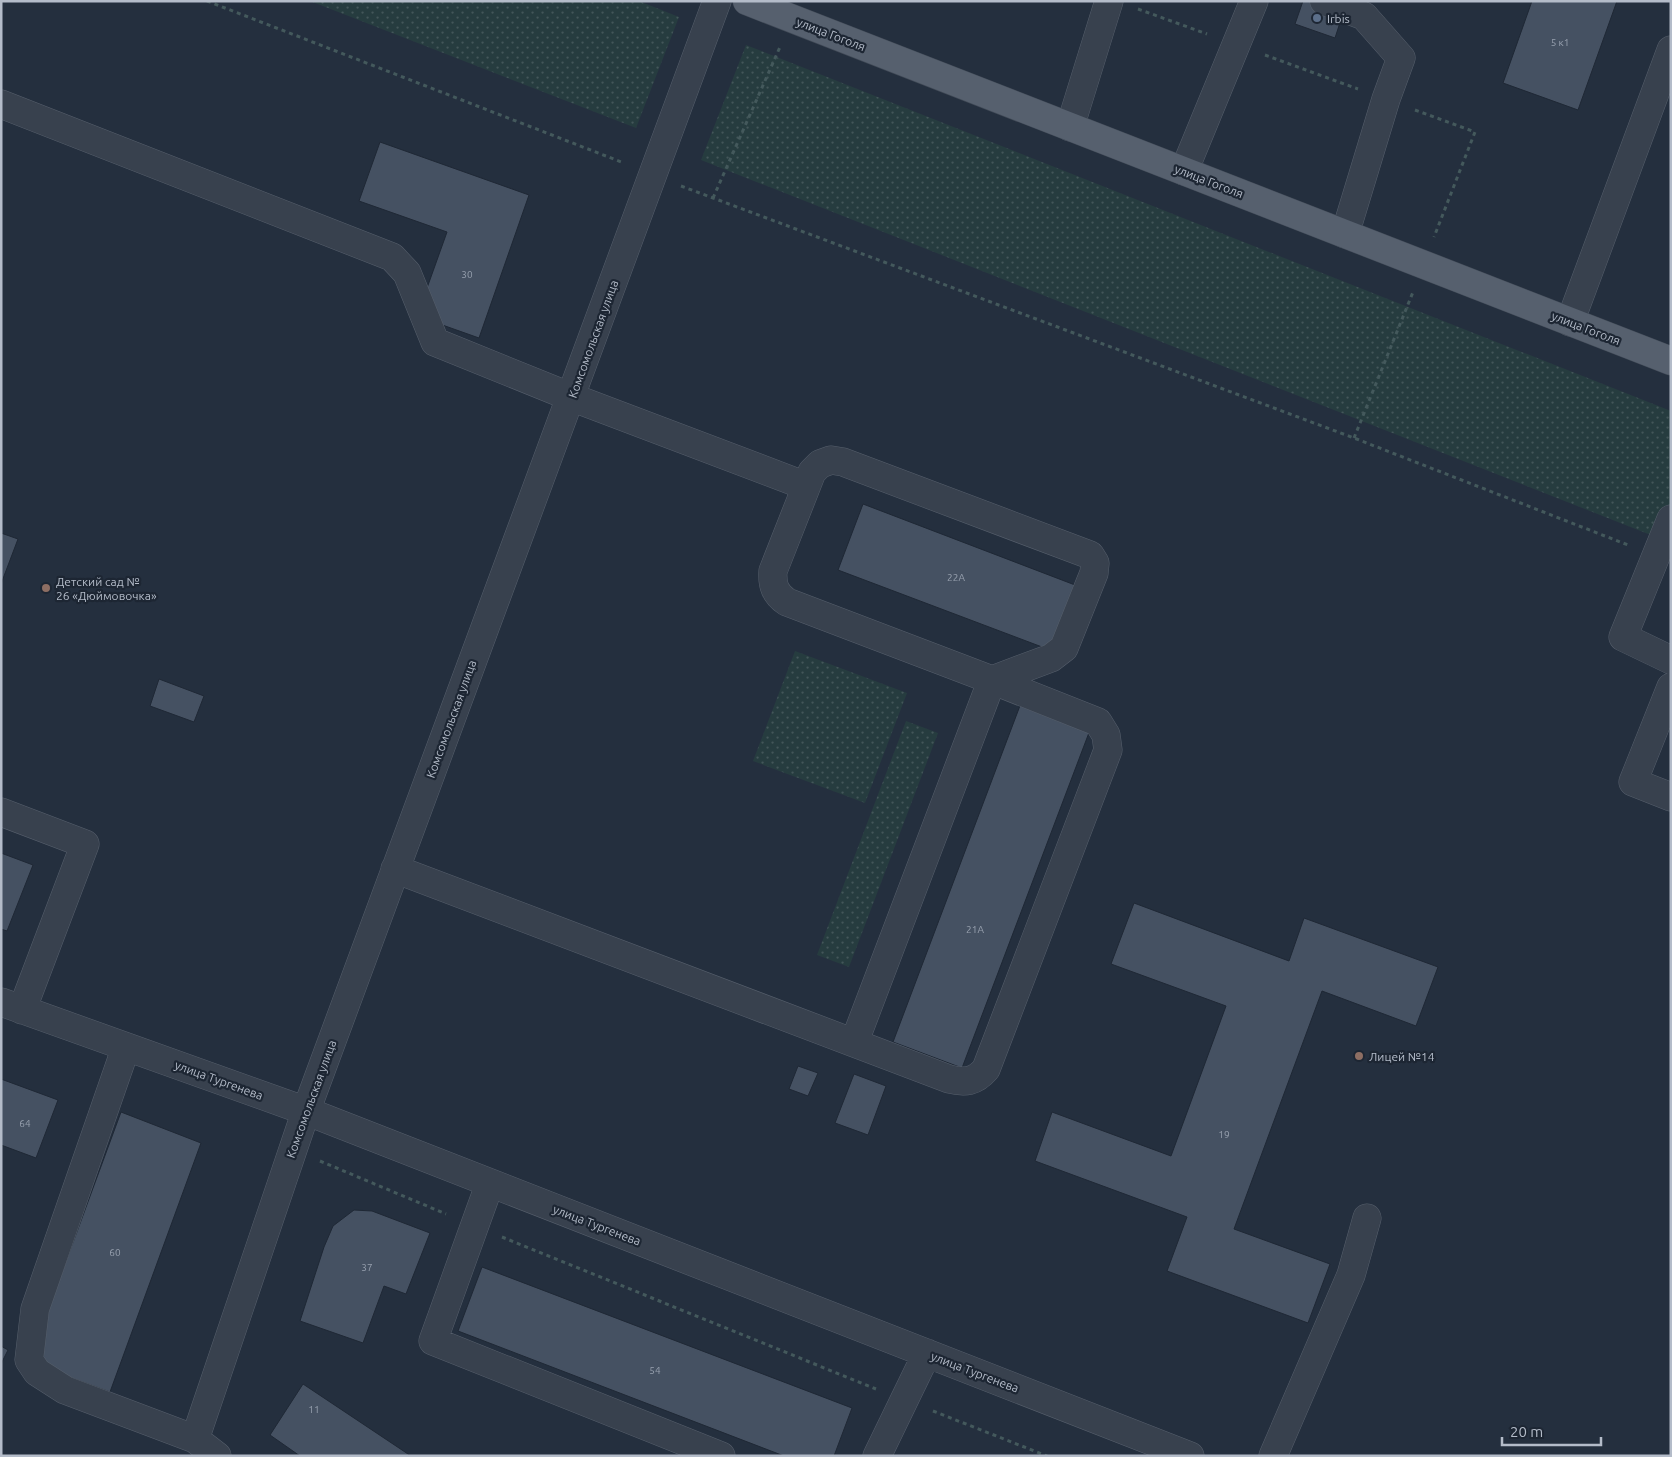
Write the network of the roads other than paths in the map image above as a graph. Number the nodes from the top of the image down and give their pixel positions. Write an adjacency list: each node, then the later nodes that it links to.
1 (718, 1): 13 (street, Комсомольская улица)
2 (747, 1): 8 (main road, улица Гоголя)
3 (1108, 1): 8 (street)
4 (1254, 1): 9 (street)
5 (1324, 1): 10 (street)
6 (1671, 50): 11 (street)
7 (1, 104): 13 (street)
8 (1070, 127): 9 (main road, улица Гоголя)
9 (1184, 171): 10 (main road, улица Гоголя)
10 (1345, 234): 11 (main road, улица Гоголя)
11 (1570, 322): 12 (main road, улица Гоголя)
12 (1671, 361)
13 (571, 397): 14 (street); 21 (street, Комсомольская улица)
14 (806, 486): 17 (street); 17 (street)
15 (1671, 519): 16 (street)
16 (1671, 660)
17 (992, 680): 23 (street); 23 (street)
18 (1671, 687): 19 (street)
19 (1671, 797)
20 (1, 812): 22 (street)
21 (396, 869): 23 (street); 25 (street, Комсомольская улица)
22 (12, 1006): 24 (street, улица Тургенева)
23 (854, 1042)
24 (126, 1047): 25 (street, улица Тургенева); 29 (street)
25 (306, 1111): 26 (street, улица Тургенева); 29 (street, Комсомольская улица)
26 (490, 1183): 28 (street, улица Тургенева); 31 (street)
27 (1366, 1218): 34 (street)
28 (927, 1353): 32 (street); 33 (street, улица Тургенева)
29 (195, 1440): 30 (street)
30 (217, 1456)
31 (721, 1456)
32 (877, 1456)
33 (1190, 1456)
34 (1273, 1456)

